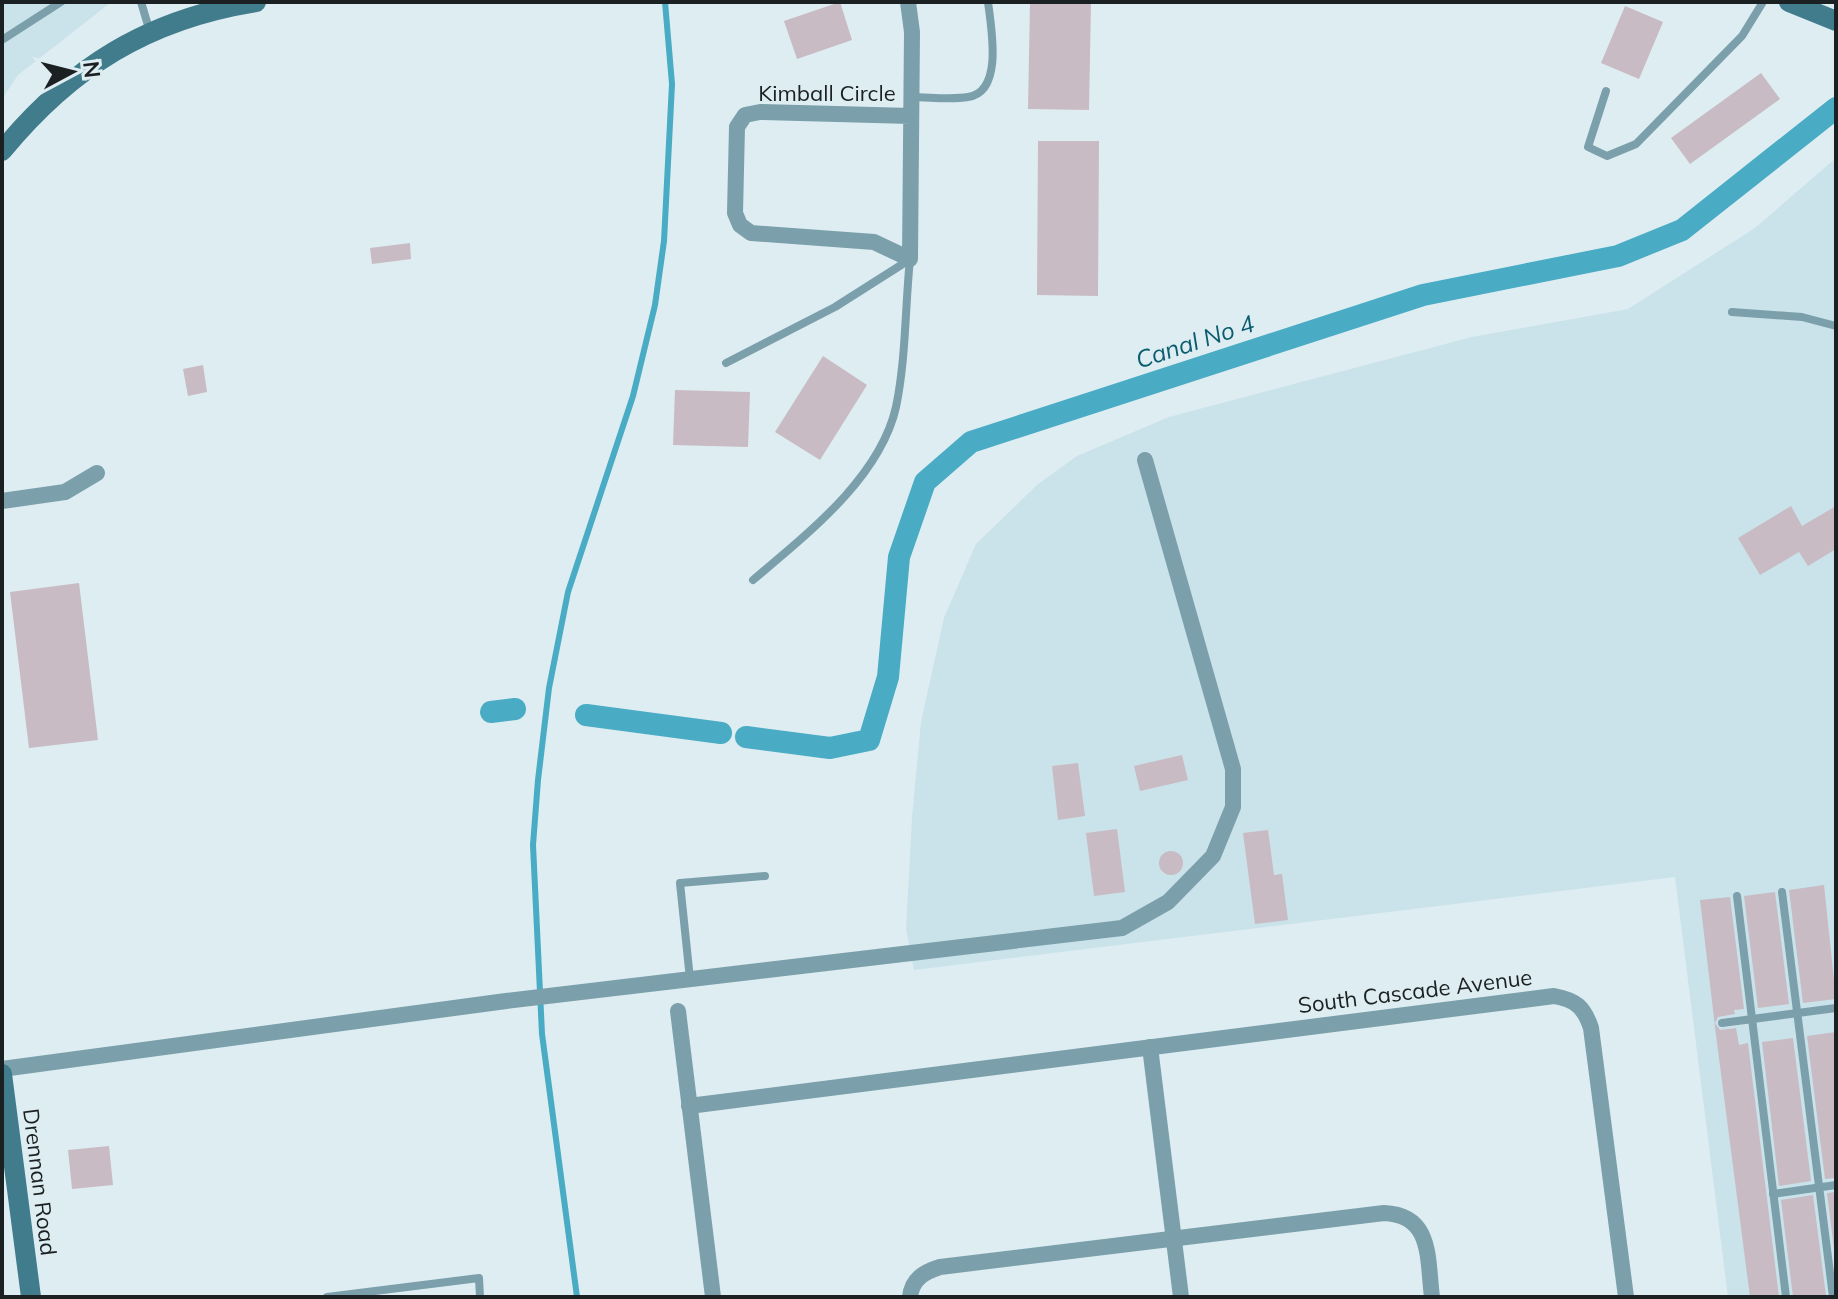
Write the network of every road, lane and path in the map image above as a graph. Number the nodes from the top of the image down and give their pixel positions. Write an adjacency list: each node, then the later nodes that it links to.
1 (61, 2): 10 (lane)
2 (141, 2): 9 (lane)
3 (256, 2): 9 (main road)
4 (908, 2): 12 (street, Kimball Circle)
5 (988, 2): 12 (lane)
6 (1763, 2): 11 (lane)
7 (1789, 2): 8 (main road)
8 (1836, 21)
9 (150, 32): 14 (main road)
10 (2, 40)
11 (1606, 91)
12 (911, 97): 13 (street, Kimball Circle)
13 (911, 116): 15 (street, Kimball Circle); 15 (street, Kimball Circle)
14 (2, 151)
15 (910, 259): 18 (lane); 22 (lane)
16 (1732, 312): 17 (lane)
17 (1836, 326)
18 (726, 363)
19 (1145, 460): 26 (street)
20 (97, 473): 21 (street)
21 (2, 501)
22 (753, 580)
23 (765, 876): 26 (lane)
24 (1782, 892): 29 (lane)
25 (1737, 896): 30 (lane)
26 (690, 980): 33 (street)
27 (1836, 1008): 29 (lane)
28 (678, 1011): 34 (street)
29 (1797, 1013): 30 (lane); 37 (lane)
30 (1751, 1019): 31 (lane); 38 (lane)
31 (1722, 1023)
32 (1150, 1047): 34 (street, South Cascade Avenue); 39 (street); 47 (street, South Cascade Avenue)
33 (2, 1072): 35 (main road, Drennan Road)
34 (689, 1106): 43 (street)
35 (5, 1124): 40 (main road, Drennan Road)
36 (1836, 1185): 37 (lane)
37 (1819, 1188): 38 (lane); 49 (lane)
38 (1773, 1194): 48 (lane)
39 (1174, 1239): 44 (street); 45 (street); 46 (street)
40 (31, 1297)
41 (327, 1297): 42 (lane)
42 (480, 1297)
43 (713, 1297)
44 (910, 1297)
45 (1181, 1297)
46 (1432, 1297)
47 (1626, 1297)
48 (1786, 1297)
49 (1833, 1297)

